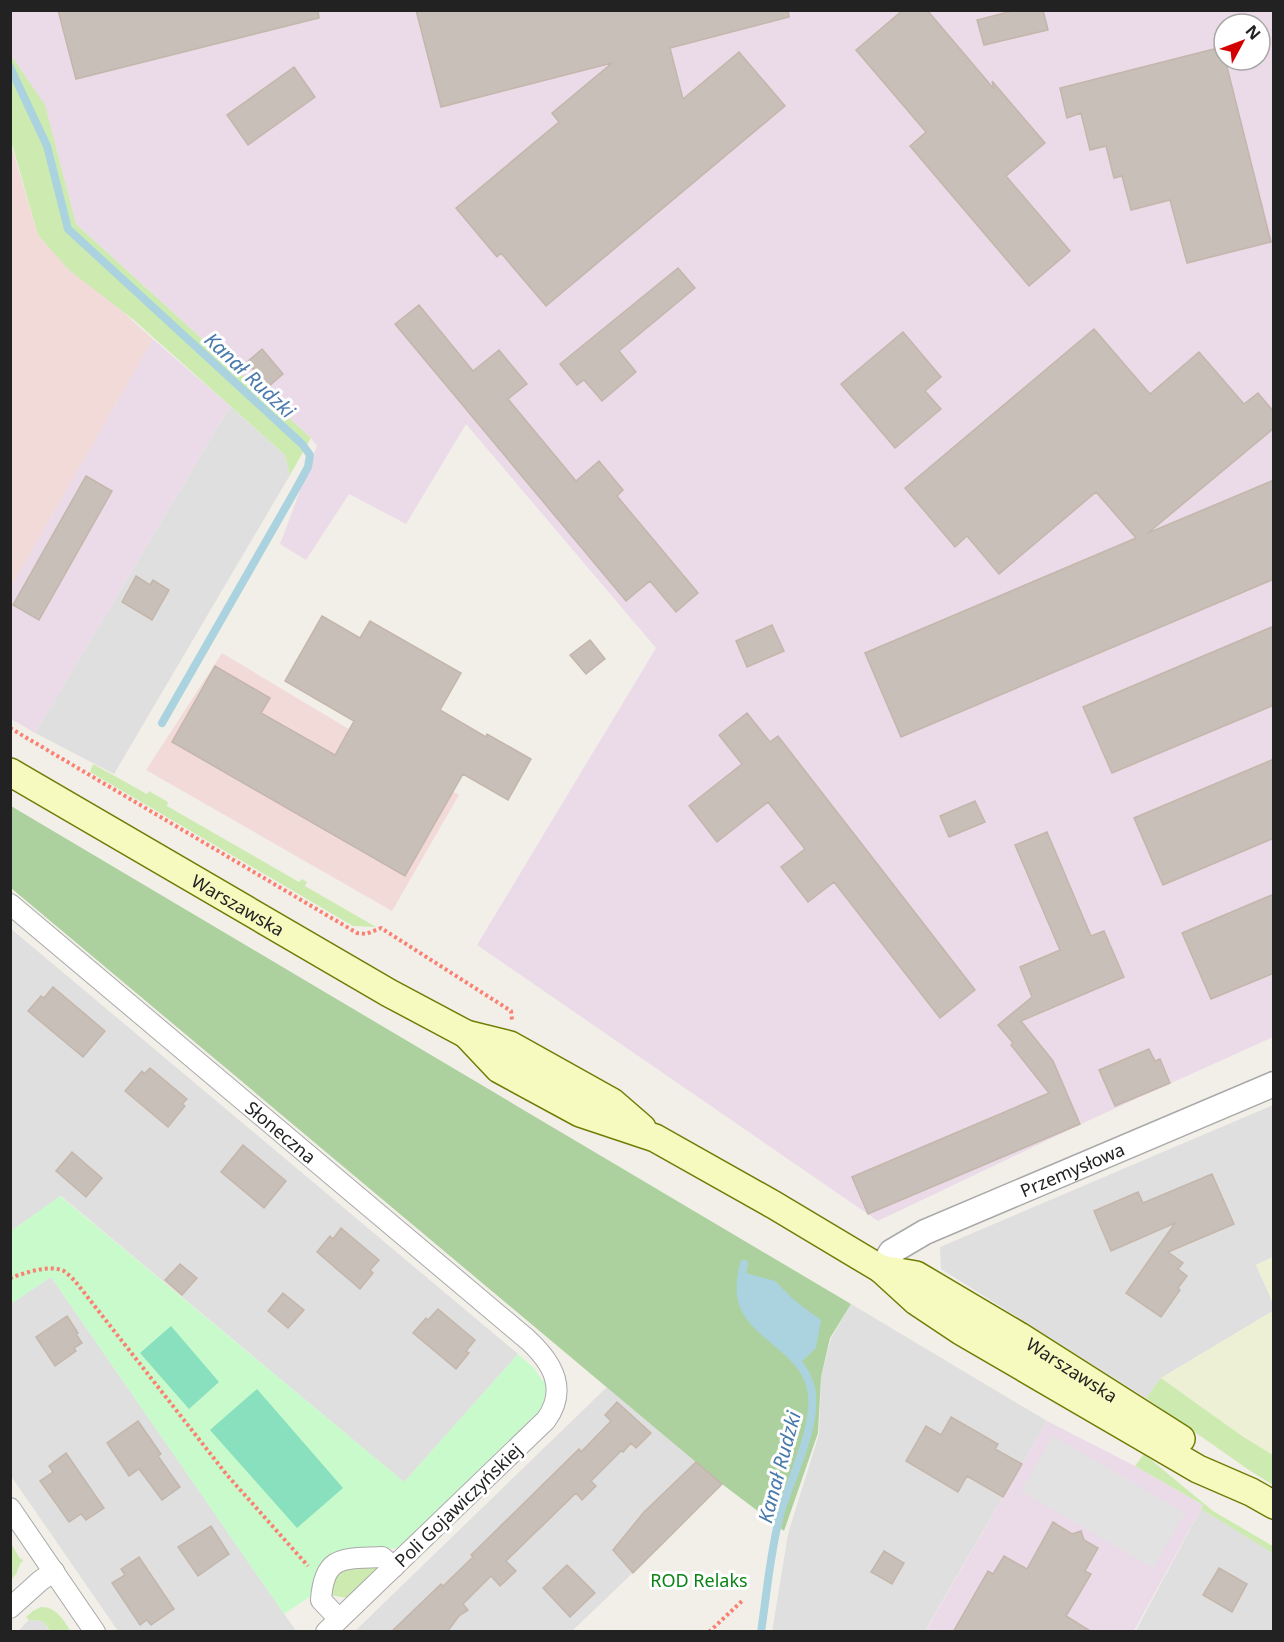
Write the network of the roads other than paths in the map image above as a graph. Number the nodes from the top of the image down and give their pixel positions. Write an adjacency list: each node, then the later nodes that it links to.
1 (10, 772): 4 (main road, Warszawska)
2 (10, 904): 5 (street, Słoneczna)
3 (1274, 1084): 4 (street, Przemysłowa)
4 (881, 1269): 6 (main road, Warszawska)
5 (549, 1364): 8 (street, Poli Gojawiczyńskiej)
6 (1262, 1498)
7 (10, 1508): 9 (street)
8 (394, 1567): 11 (street, Poli Gojawiczyńskiej); 11 (street)
9 (54, 1571): 10 (street); 12 (street)
10 (10, 1608)
11 (332, 1625)
12 (95, 1632)

